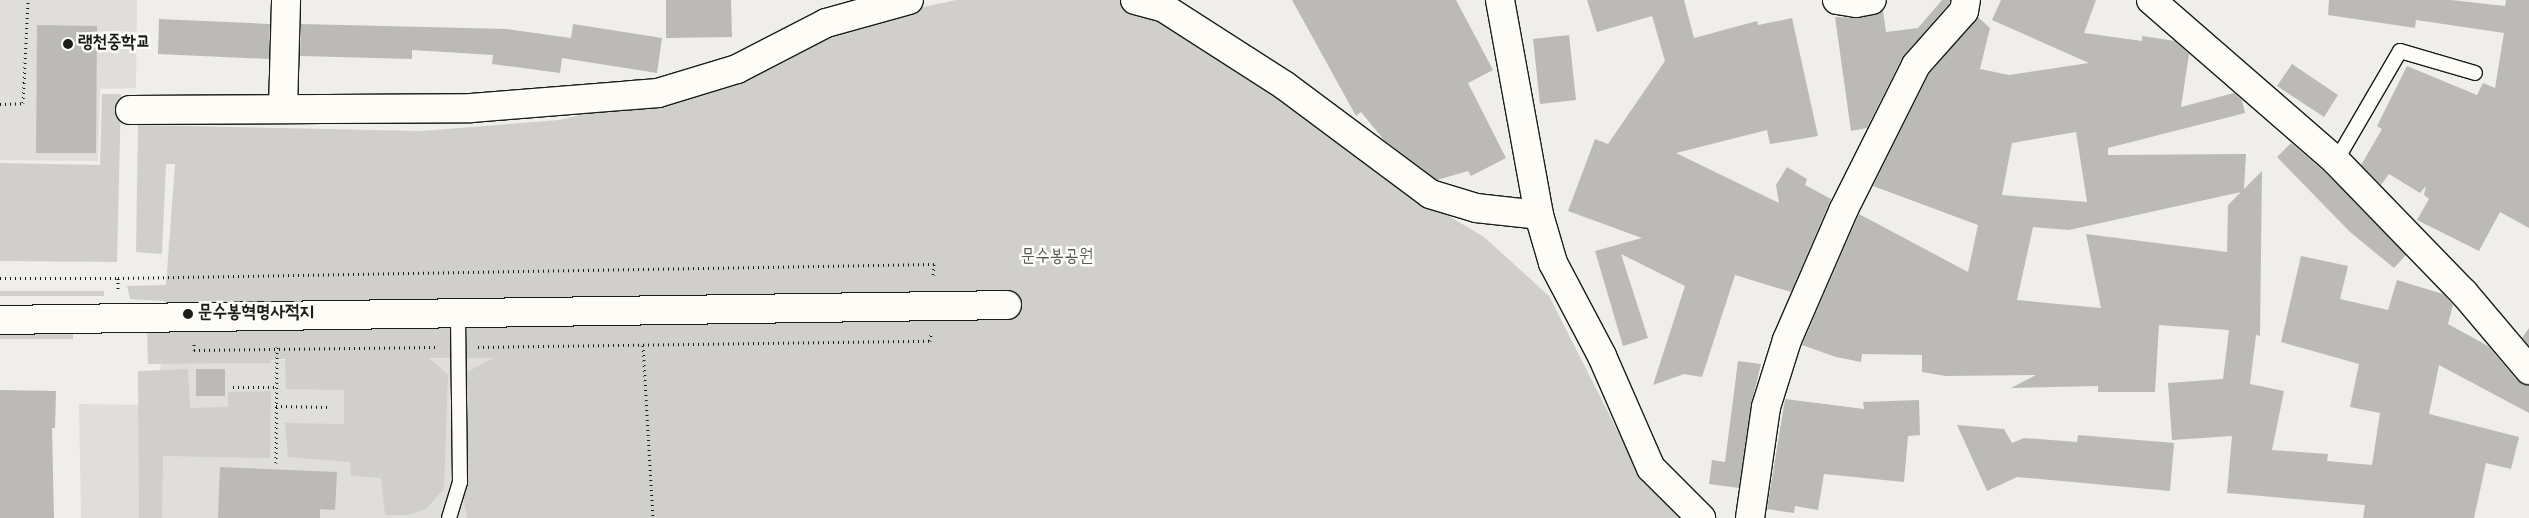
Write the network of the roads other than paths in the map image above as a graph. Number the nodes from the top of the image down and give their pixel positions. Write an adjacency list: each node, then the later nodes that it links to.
1 (286, 0): 11 (street)
2 (909, 0): 9 (street)
3 (1135, 0): 14 (street)
4 (1500, 0): 14 (street)
5 (1837, 0): 6 (street)
6 (1872, 0)
7 (1966, 0): 21 (street)
8 (2151, 0): 13 (street)
9 (862, 7): 11 (street)
10 (2475, 73): 13 (lane)
11 (283, 109): 12 (street)
12 (130, 110)
13 (2336, 161): 18 (street)
14 (1539, 215): 20 (street)
15 (1007, 305): 16 (street)
16 (458, 314): 17 (street); 19 (lane)
17 (0, 320)
18 (2529, 370)
19 (450, 518)
20 (1700, 518)
21 (1750, 518)

